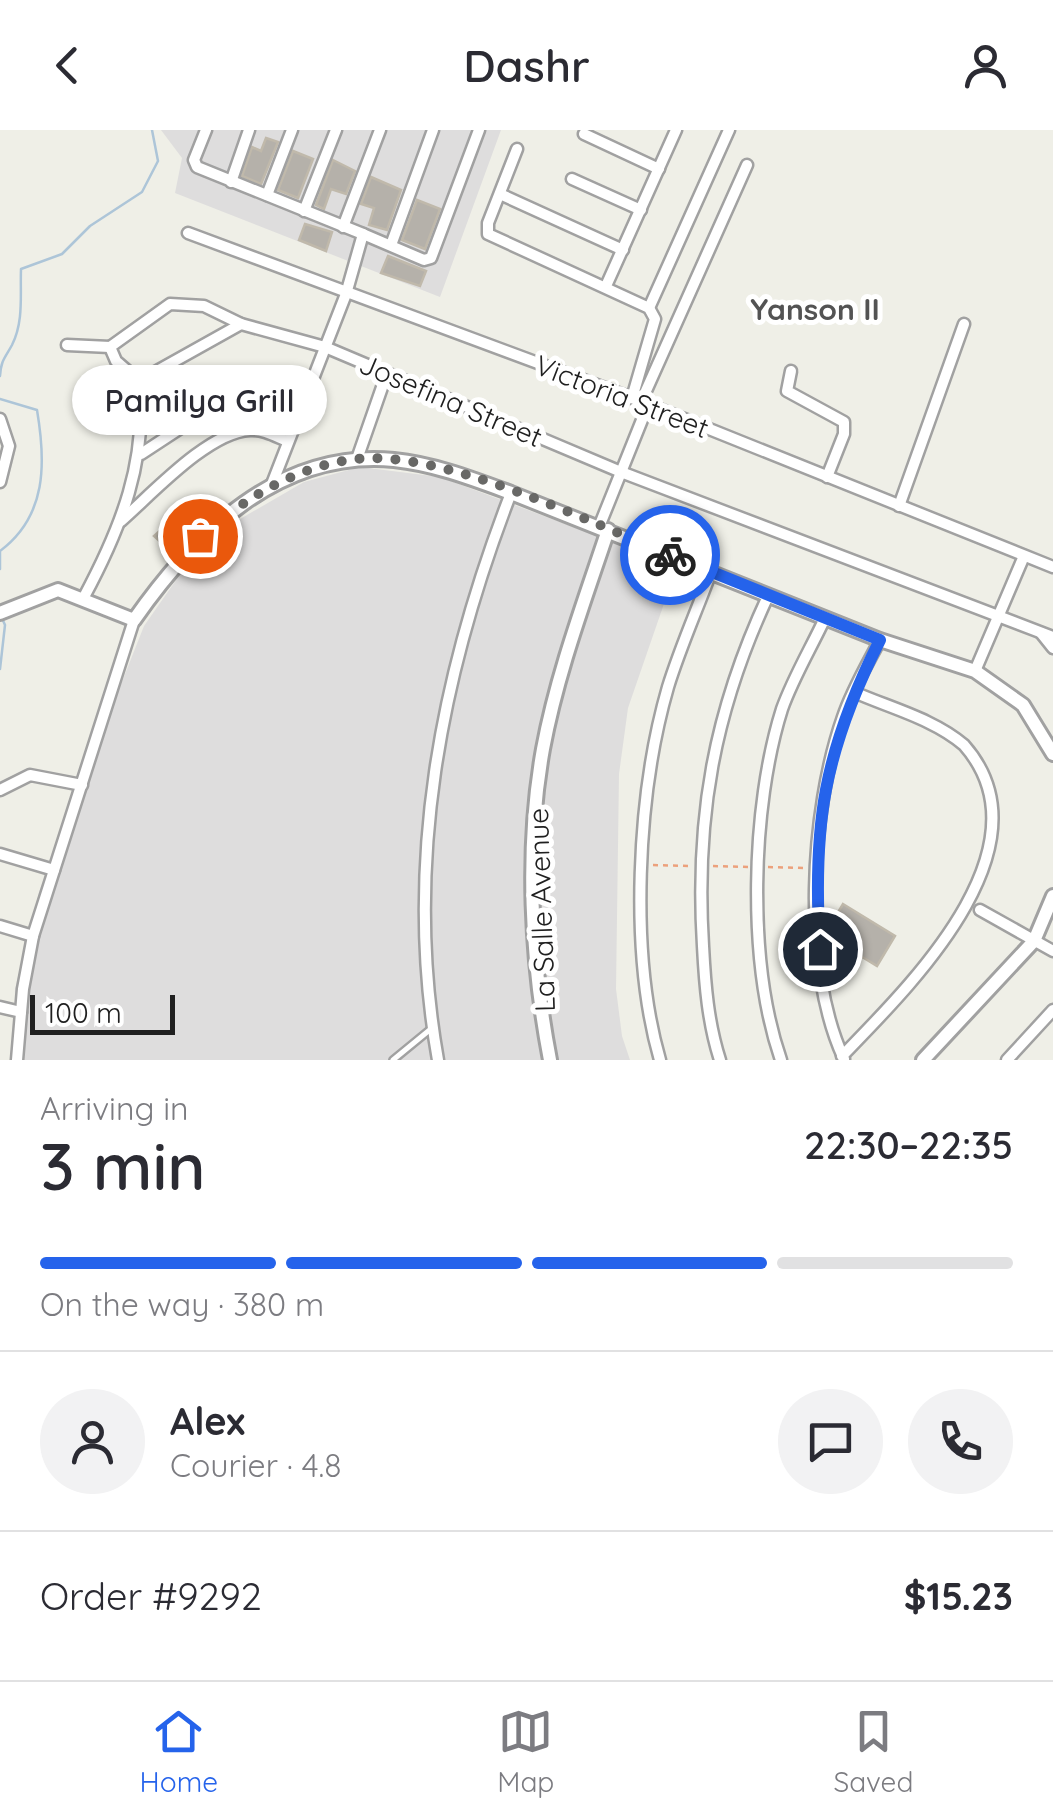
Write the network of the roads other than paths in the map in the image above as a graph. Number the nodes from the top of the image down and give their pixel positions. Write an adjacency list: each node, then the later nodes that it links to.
1 (206, 130): 15 (street)
2 (249, 130): 15 (street)
3 (292, 130): 17 (street)
4 (336, 130): 19 (street)
5 (380, 130): 20 (street)
6 (432, 130): 23 (street)
7 (479, 130): 23 (street)
8 (676, 130): 13 (street)
9 (729, 130): 27 (street)
10 (584, 134): 13 (street)
11 (517, 149): 16 (street)
12 (747, 164): 36 (street)
13 (659, 170): 18 (street)
14 (572, 179): 18 (street)
15 (231, 182): 17 (street)
16 (500, 194): 24 (street); 25 (street)
17 (267, 196): 19 (street)
18 (641, 210): 24 (street)
19 (304, 211): 20 (street)
20 (343, 227): 22 (street)
21 (188, 233): 26 (street, Victoria Street)
22 (363, 234): 23 (street); 26 (street)
23 (391, 245)
24 (623, 250): 25 (street)
25 (606, 286): 27 (street)
26 (346, 294): 32 (street); 36 (street, Victoria Street)
27 (650, 308): 36 (street)
28 (241, 324): 31 (street, Josefina Street); 32 (street, Josefina Street); 35 (street)
29 (964, 324): 48 (street)
30 (67, 345): 31 (street)
31 (110, 347): 35 (street)
32 (326, 347): 34 (street, Josefina Street); 37 (street)
33 (791, 372): 44 (street)
34 (387, 373): 42 (street); 43 (street, Josefina Street)
35 (139, 381): 41 (street)
36 (640, 402): 43 (street); 44 (street, Victoria Street)
37 (300, 408): 39 (street); 41 (street)
38 (0, 419): 40 (street)
39 (287, 442): 46 (street); 49 (street)
40 (5, 443): 45 (street)
41 (141, 454): 49 (street)
42 (357, 459): 46 (street); 47 (street)
43 (621, 472): 50 (street); 57 (street, Josefina Street)
44 (827, 477): 48 (street, Victoria Street)
45 (1, 481)
46 (272, 484): 59 (street)
47 (511, 493): 50 (street); 82 (street)
48 (899, 506): 51 (street, Victoria Street)
49 (121, 521): 55 (street)
50 (604, 529): 53 (street); 87 (street, La Salle Avenue)
51 (1024, 556): 52 (street, Victoria Street); 57 (street)
52 (1053, 567)
53 (712, 572): 54 (street); 88 (street)
54 (768, 596): 58 (street); 89 (street)
55 (84, 597): 56 (street); 59 (street)
56 (2, 612)
57 (998, 614): 60 (street, Josefina Street); 64 (street)
58 (825, 618): 62 (street); 90 (street)
59 (134, 620): 67 (street)
60 (1040, 632): 61 (street, Josefina Street); 63 (street)
61 (1053, 637)
62 (880, 640): 64 (street); 65 (street)
63 (1053, 648)
64 (975, 671): 66 (street)
65 (854, 692): 69 (street); 83 (street)
66 (1053, 754)
67 (82, 785): 68 (street); 71 (street)
68 (0, 790)
69 (1003, 807)
70 (0, 854): 71 (street)
71 (54, 870): 76 (street)
72 (987, 896): 74 (street)
73 (1053, 896): 77 (street)
74 (980, 910): 77 (street); 83 (street)
75 (0, 926): 76 (street)
76 (33, 936): 81 (street)
77 (1034, 941): 78 (street); 91 (street)
78 (1053, 951)
79 (0, 1007): 81 (street)
80 (1053, 1010): 92 (street)
81 (20, 1012): 84 (street)
82 (432, 1028): 85 (lane); 86 (street)
83 (843, 1058)
84 (17, 1060)
85 (394, 1060)
86 (438, 1060)
87 (550, 1060)
88 (660, 1060)
89 (720, 1060)
90 (781, 1060)
91 (922, 1060)
92 (1007, 1060)

